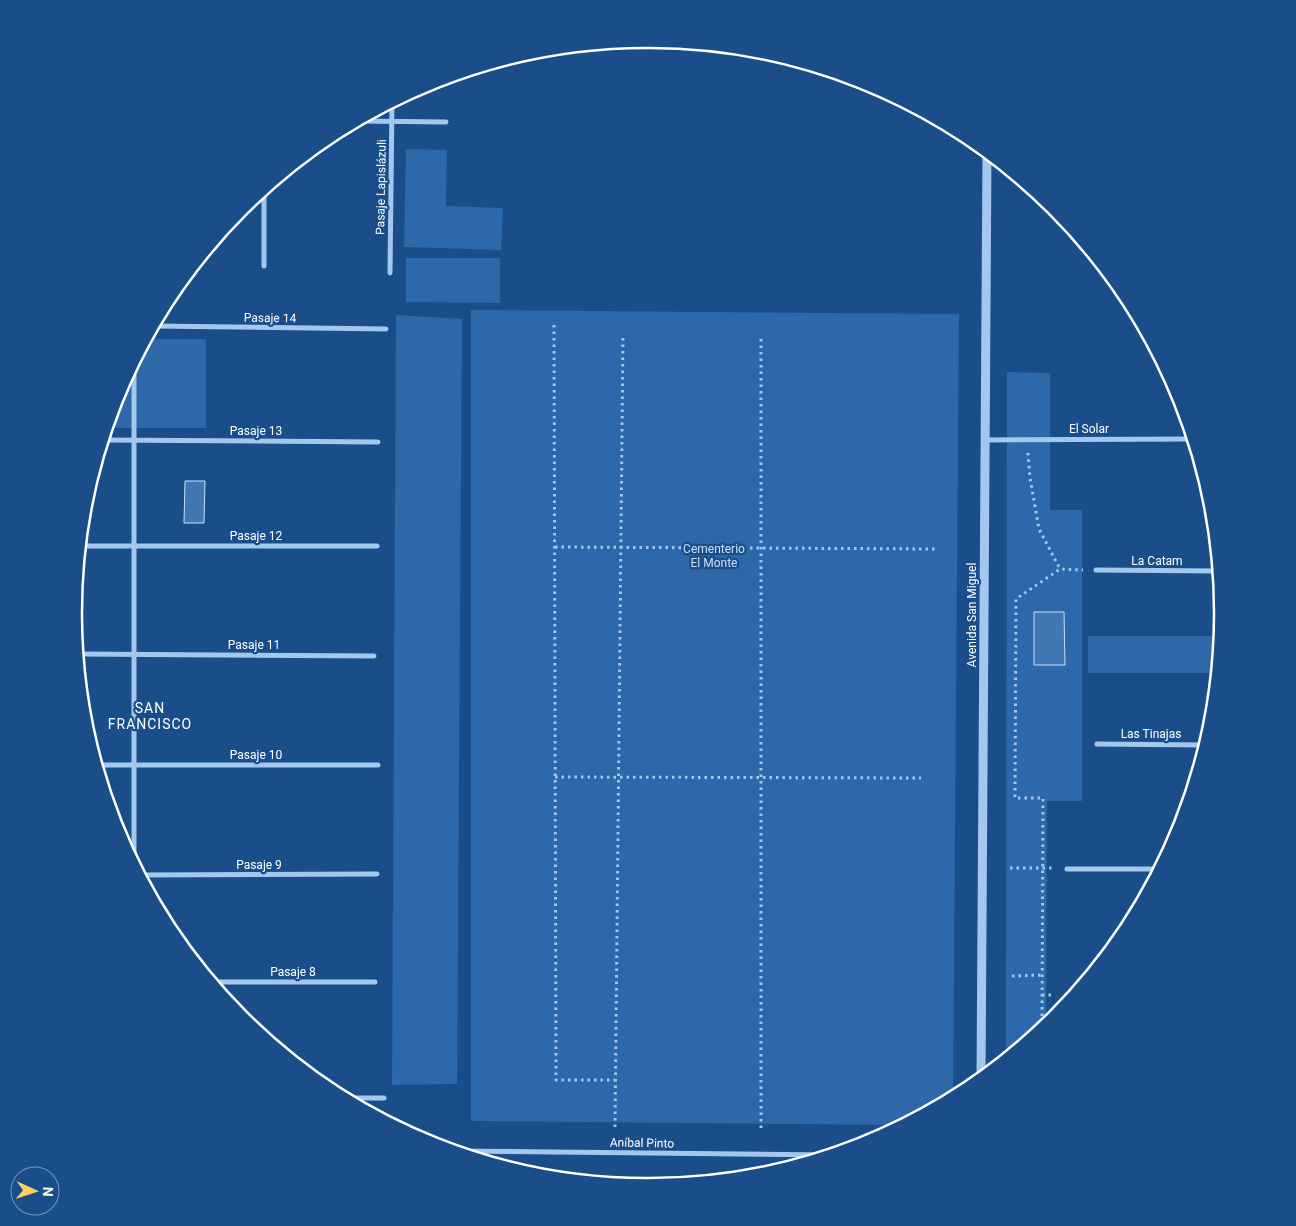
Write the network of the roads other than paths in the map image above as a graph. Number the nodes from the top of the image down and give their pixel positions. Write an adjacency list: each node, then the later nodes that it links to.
1 (392, 109): 3 (street, Pasaje Lapislázuli)
2 (369, 121): 3 (street)
3 (392, 121): 4 (street); 8 (street, Pasaje Lapislázuli)
4 (446, 122)
5 (987, 160): 15 (street, Avenida San Miguel)
6 (264, 198): 7 (street)
7 (264, 266)
8 (390, 272)
9 (161, 326): 10 (street, Pasaje 14)
10 (386, 329)
11 (134, 379): 14 (street)
12 (1185, 439): 15 (street, El Solar)
13 (110, 440): 14 (street, Pasaje 13)
14 (134, 440): 16 (street, Pasaje 13); 18 (street)
15 (985, 440): 37 (street, Avenida San Miguel)
16 (378, 442)
17 (86, 546): 18 (street, Pasaje 12)
18 (134, 546): 19 (street, Pasaje 12); 23 (street)
19 (377, 546)
20 (1096, 570): 21 (street, La Catam)
21 (1212, 571)
22 (84, 654): 23 (street, Pasaje 11)
23 (134, 655): 24 (street, Pasaje 11); 29 (street)
24 (374, 656)
25 (1096, 744): 26 (street, Las Tinajas)
26 (1198, 744)
27 (378, 764): 29 (street, Pasaje 10)
28 (104, 765): 29 (street, Pasaje 10)
29 (134, 765): 30 (street)
30 (134, 847)
31 (1066, 869): 32 (street)
32 (1152, 869)
33 (377, 874): 34 (street, Pasaje 9)
34 (147, 875)
35 (220, 982): 36 (street, Pasaje 8)
36 (375, 982)
37 (981, 1070)
38 (357, 1098): 39 (street)
39 (384, 1098)
40 (477, 1151): 41 (street, Aníbal Pinto)
41 (808, 1155)

